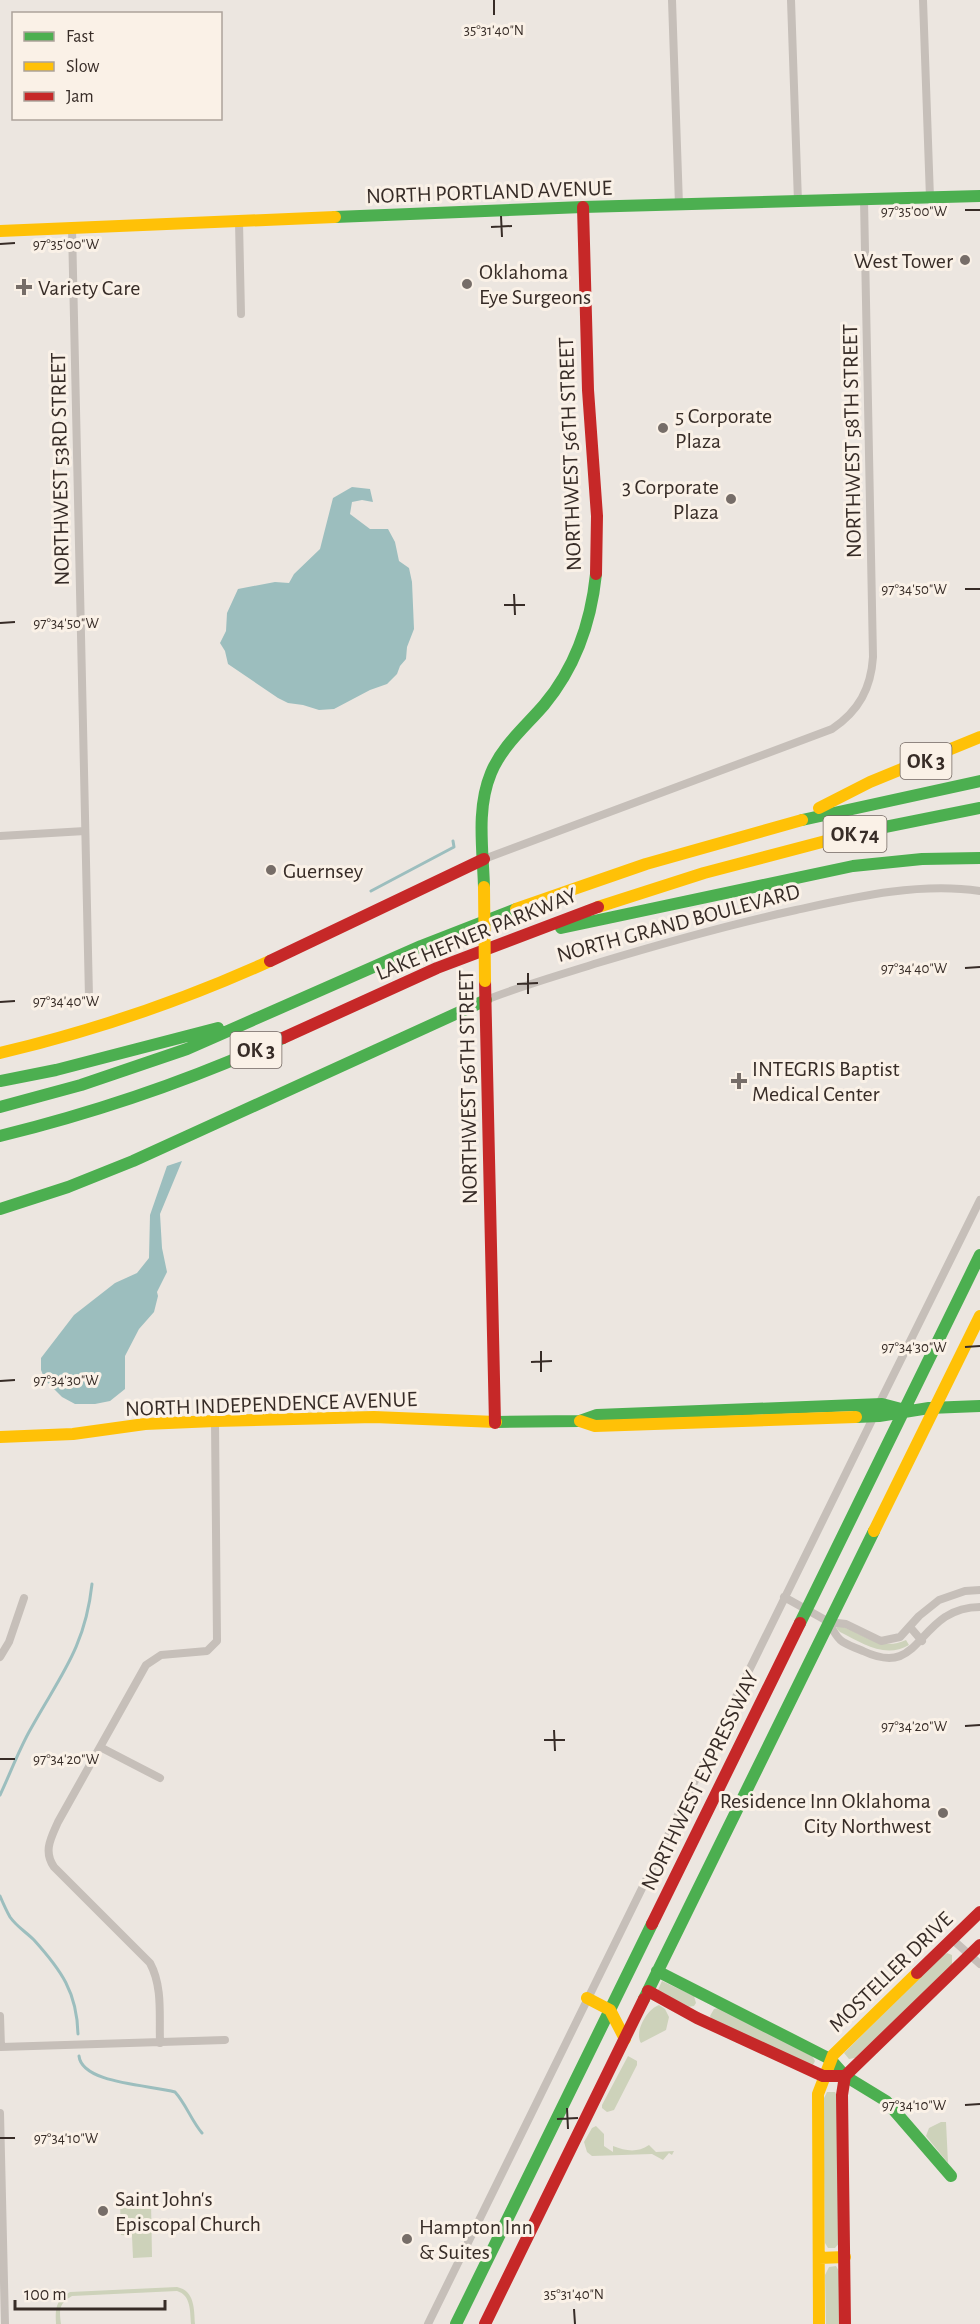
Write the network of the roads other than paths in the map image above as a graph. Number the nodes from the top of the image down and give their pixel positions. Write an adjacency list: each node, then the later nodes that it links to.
1 (672, 0): 8 (street)
2 (791, 0): 7 (street)
3 (923, 0): 5 (street)
4 (980, 196): 5 (main road, NORTH PORTLAND AVENUE)
5 (930, 198): 6 (main road, NORTH PORTLAND AVENUE)
6 (864, 200): 7 (main road, NORTH PORTLAND AVENUE); 21 (street, NORTHWEST 58TH STREET)
7 (798, 202): 8 (main road, NORTH PORTLAND AVENUE)
8 (679, 205): 9 (main road, NORTH PORTLAND AVENUE)
9 (583, 207): 10 (main road, NORTH PORTLAND AVENUE); 21 (main road, NORTHWEST 56TH STREET)
10 (239, 222): 11 (main road, NORTH PORTLAND AVENUE); 13 (street)
11 (72, 228): 12 (main road, NORTH PORTLAND AVENUE); 18 (street, NORTHWEST 53RD STREET)
12 (0, 231)
13 (241, 314)
14 (980, 737): 17 (main road, OK 3)
15 (980, 781): 17 (main road, LAKE HEFNER PARKWAY / OK 74)
16 (980, 808): 23 (main road, LAKE HEFNER PARKWAY / OK 74)
17 (798, 820): 26 (main road, LAKE HEFNER PARKWAY / OK 3)
18 (85, 831): 19 (street); 24 (street, NORTHWEST 53RD STREET)
19 (0, 836)
20 (980, 858): 23 (main road, OK 3)
21 (484, 859): 25 (main road, NORTHWEST 56TH STREET, bridge); 27 (main road)
22 (980, 891): 25 (street, NORTH GRAND BOULEVARD)
23 (511, 938): 30 (main road, LAKE HEFNER PARKWAY / OK 3)
24 (89, 998)
25 (486, 1000): 34 (main road, NORTH GRAND BOULEVARD); 42 (main road, NORTHWEST 56TH STREET)
26 (268, 1015): 28 (main road); 29 (main road, LAKE HEFNER PARKWAY / OK 3)
27 (0, 1053)
28 (0, 1081)
29 (0, 1107)
30 (47, 1124): 31 (main road, LAKE HEFNER PARKWAY / OK 3); 32 (main road)
31 (0, 1136)
32 (0, 1144)
33 (980, 1200): 39 (street, NORTHWEST EXPRESSWAY)
34 (0, 1209)
35 (980, 1256): 40 (main road, NORTHWEST EXPRESSWAY)
36 (980, 1316): 38 (main road, NORTHWEST EXPRESSWAY)
37 (980, 1406): 38 (main road, NORTH INDEPENDENCE AVENUE)
38 (936, 1407): 40 (main road, NORTH INDEPENDENCE AVENUE); 51 (main road, NORTHWEST EXPRESSWAY)
39 (876, 1410): 40 (main road, NORTH INDEPENDENCE AVENUE); 42 (main road, NORTH INDEPENDENCE AVENUE); 46 (street, NORTHWEST EXPRESSWAY)
40 (905, 1410): 49 (main road, NORTHWEST EXPRESSWAY)
41 (215, 1421): 42 (main road, NORTH INDEPENDENCE AVENUE); 43 (main road, NORTH INDEPENDENCE AVENUE); 55 (street)
42 (495, 1423)
43 (0, 1437)
44 (980, 1590): 45 (street)
45 (957, 1593): 50 (street); 52 (street)
46 (784, 1597): 49 (street); 64 (street, NORTHWEST EXPRESSWAY)
47 (24, 1598): 54 (street)
48 (980, 1607): 50 (street)
49 (806, 1610): 51 (street); 60 (main road, NORTHWEST EXPRESSWAY)
50 (958, 1611): 53 (street)
51 (829, 1622): 52 (street); 53 (street); 62 (main road, NORTHWEST EXPRESSWAY)
52 (910, 1627): 53 (street)
53 (922, 1641)
54 (0, 1657)
55 (100, 1747): 56 (street); 71 (street)
56 (160, 1778)
57 (980, 1912): 58 (main road, MOSTELLER DRIVE)
58 (953, 1940): 61 (street); 72 (main road, MOSTELLER DRIVE)
59 (980, 1945): 61 (main road, MOSTELLER DRIVE)
60 (636, 1956): 63 (main road); 66 (main road, NORTHWEST EXPRESSWAY)
61 (975, 1960): 74 (main road, MOSTELLER DRIVE)
62 (657, 1971): 63 (main road, NORTHWEST EXPRESSWAY); 65 (main road)
63 (648, 1991): 68 (main road); 69 (main road, NORTHWEST EXPRESSWAY)
64 (587, 1998): 66 (main road); 80 (street, NORTHWEST EXPRESSWAY)
65 (708, 1998): 68 (main road); 72 (main road)
66 (610, 2010): 69 (main road); 81 (main road, NORTHWEST EXPRESSWAY)
67 (0, 2016): 71 (street)
68 (697, 2018): 73 (main road)
69 (625, 2039): 82 (main road, NORTHWEST EXPRESSWAY)
70 (225, 2040): 71 (street)
71 (160, 2043)
72 (830, 2059): 73 (main road); 74 (main road)
73 (823, 2076): 74 (main road); 78 (main road)
74 (844, 2080): 76 (main road); 77 (main road)
75 (0, 2113): 79 (street)
76 (951, 2176)
77 (844, 2257): 78 (main road); 84 (main road)
78 (819, 2258): 83 (main road)
79 (5, 2324)
80 (428, 2324)
81 (456, 2324)
82 (485, 2324)
83 (819, 2324)
84 (846, 2324)

